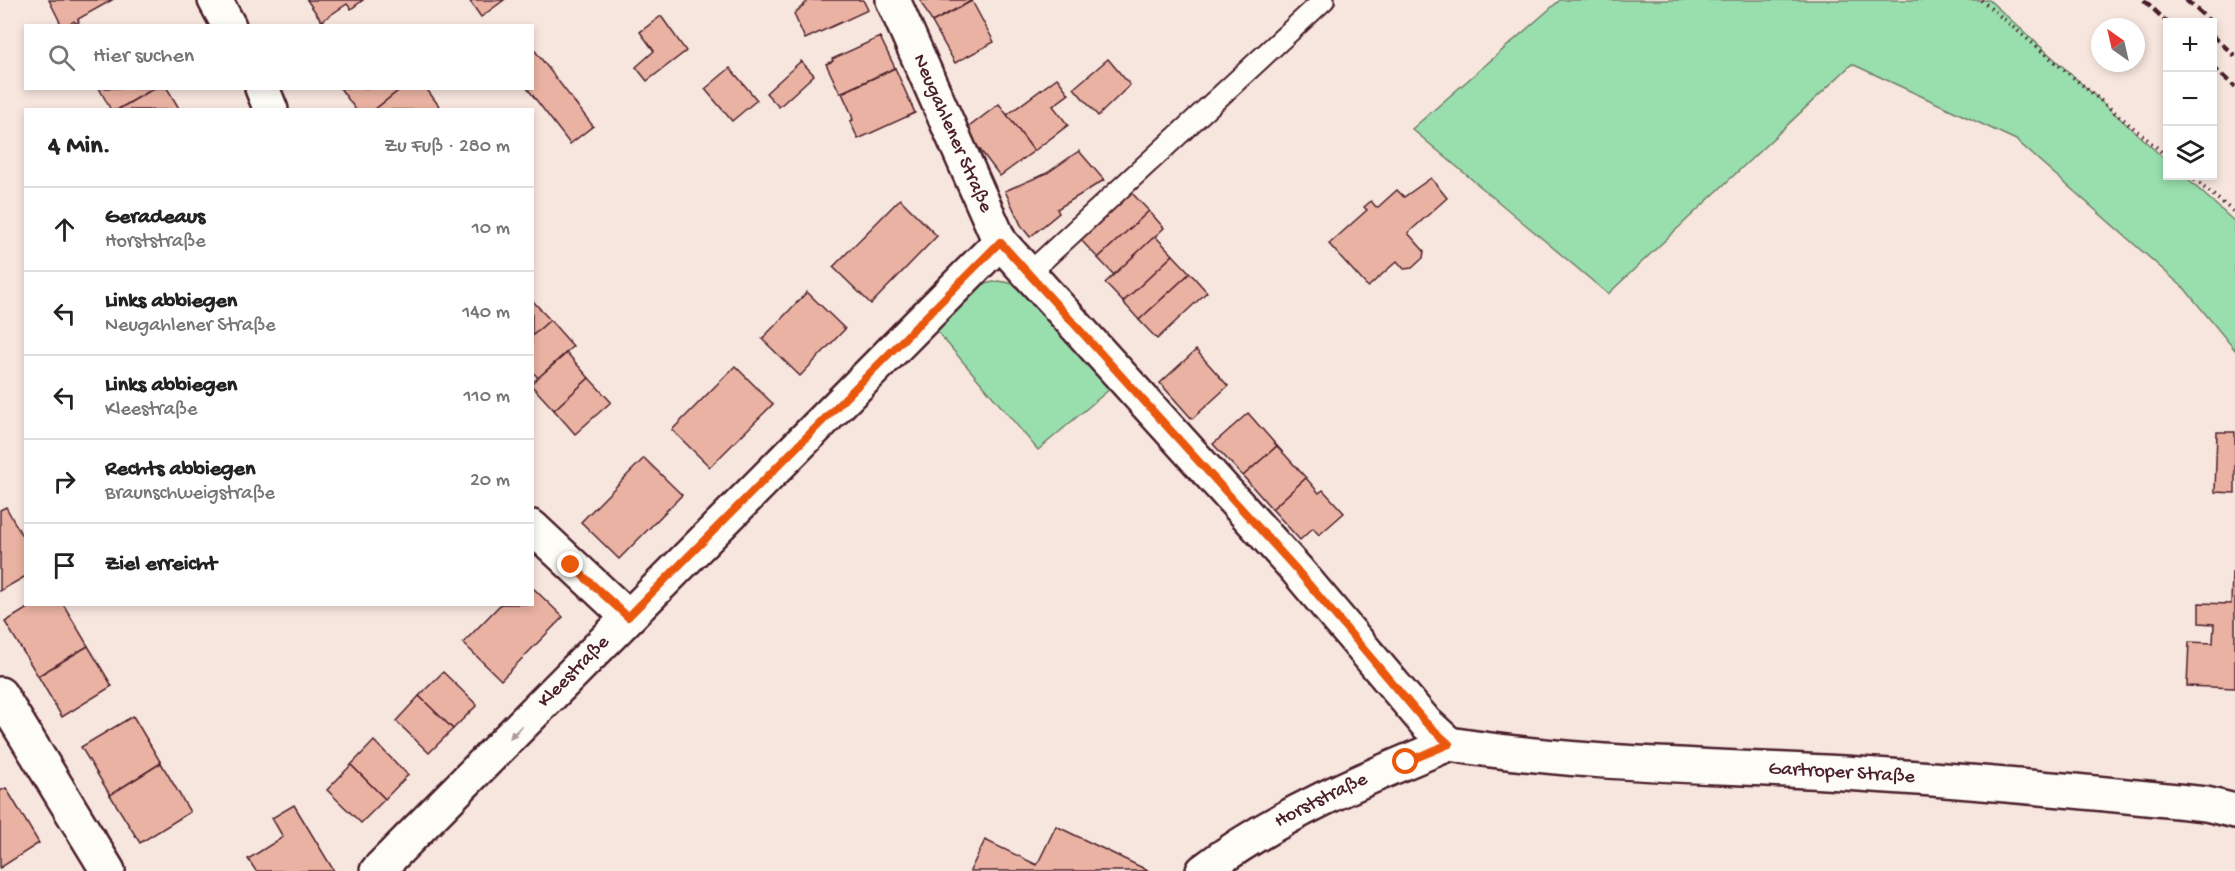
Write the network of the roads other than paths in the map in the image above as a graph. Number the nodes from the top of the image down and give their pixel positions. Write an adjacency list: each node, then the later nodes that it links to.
1 (215, 0): 4 (street)
2 (893, 0): 7 (street, Neugahlener Straße)
3 (1324, 0): 8 (lane)
4 (228, 24)
5 (263, 90): 6 (street)
6 (270, 108)
7 (1000, 242): 8 (street, Neugahlener Straße); 10 (street, Kleestraße)
8 (1028, 274): 12 (street, Neugahlener Straße)
9 (534, 529): 10 (street)
10 (628, 617): 15 (street, Kleestraße, one-way to 15)
11 (0, 694): 14 (street)
12 (1449, 744): 13 (street, Gartroper Straße); 16 (street, Horststraße)
13 (2235, 811)
14 (108, 871)
15 (377, 871)
16 (1203, 871)

